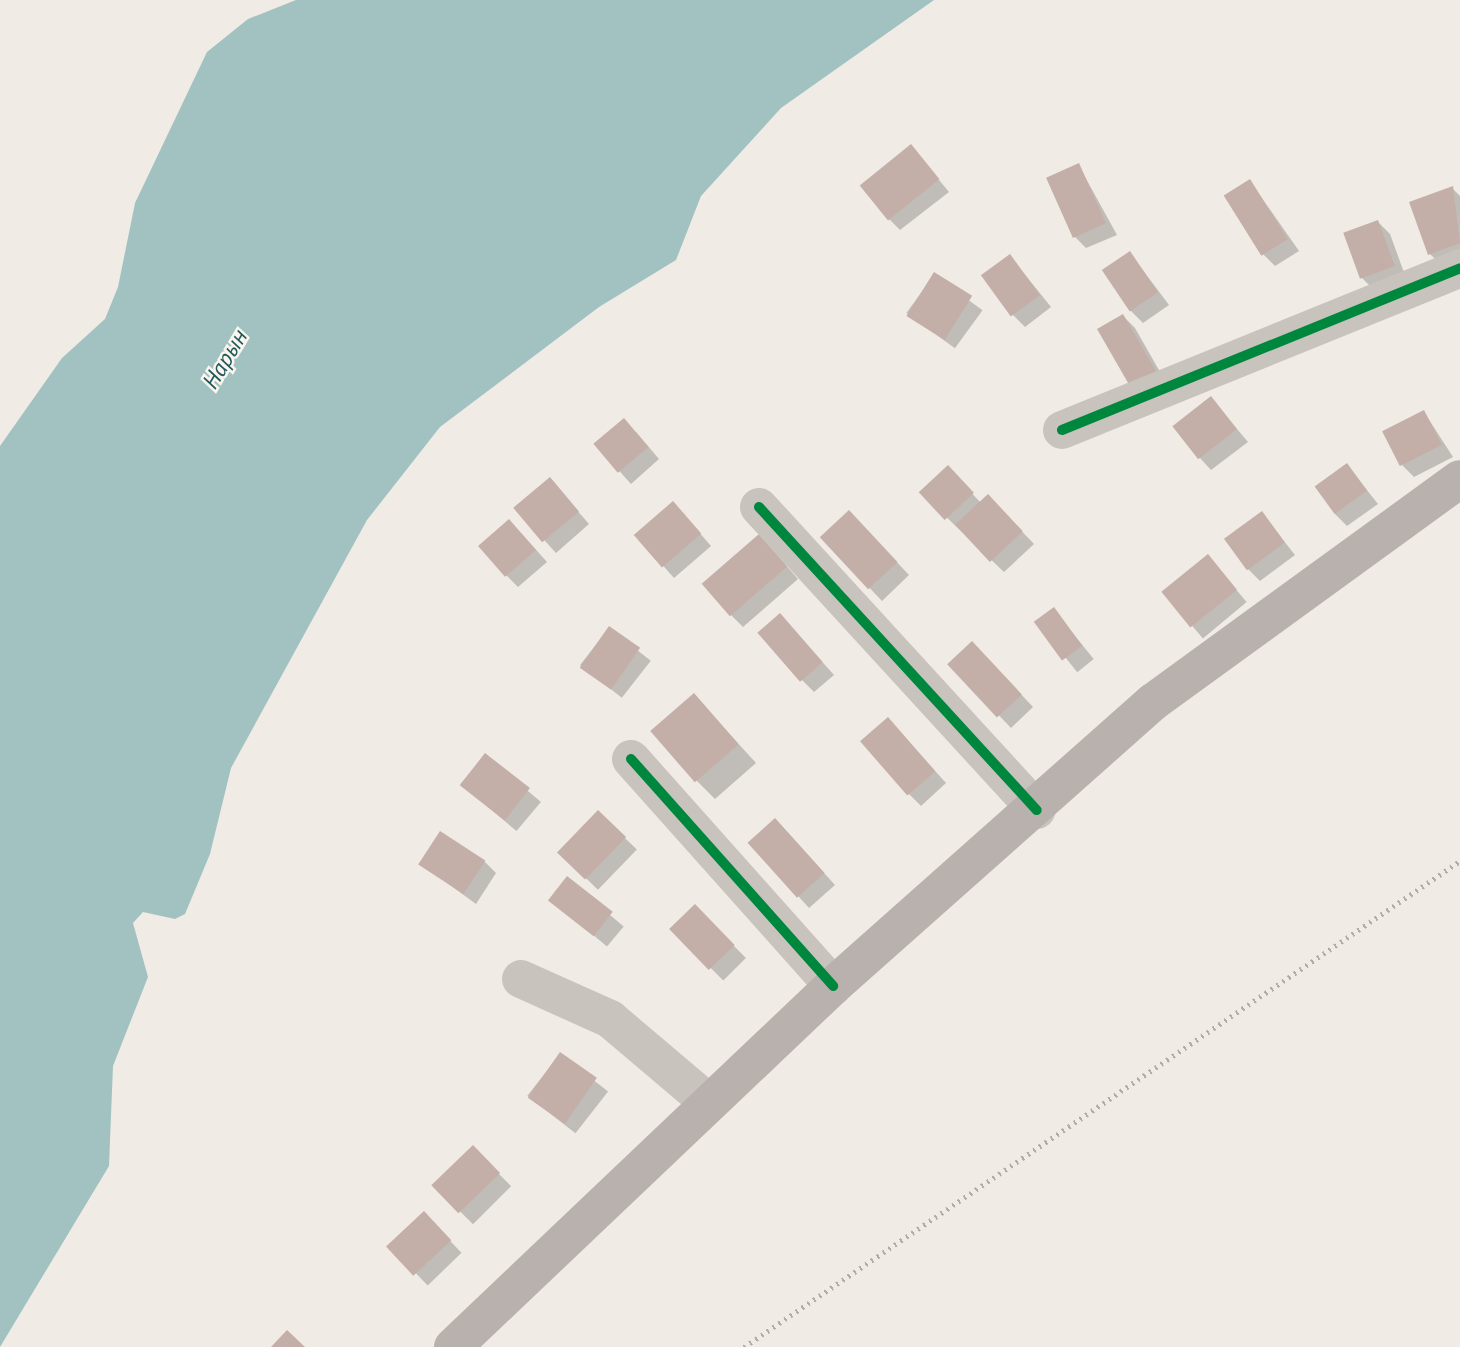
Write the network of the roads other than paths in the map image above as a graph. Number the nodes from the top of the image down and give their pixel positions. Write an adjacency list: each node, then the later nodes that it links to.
1 (1460, 268): 2 (street)
2 (1062, 430)
3 (1460, 479): 6 (main road)
4 (759, 507): 6 (street)
5 (631, 759): 8 (street)
6 (1037, 810): 8 (main road)
7 (521, 979): 9 (street)
8 (833, 986): 9 (main road)
9 (709, 1103): 10 (main road)
10 (453, 1347)

